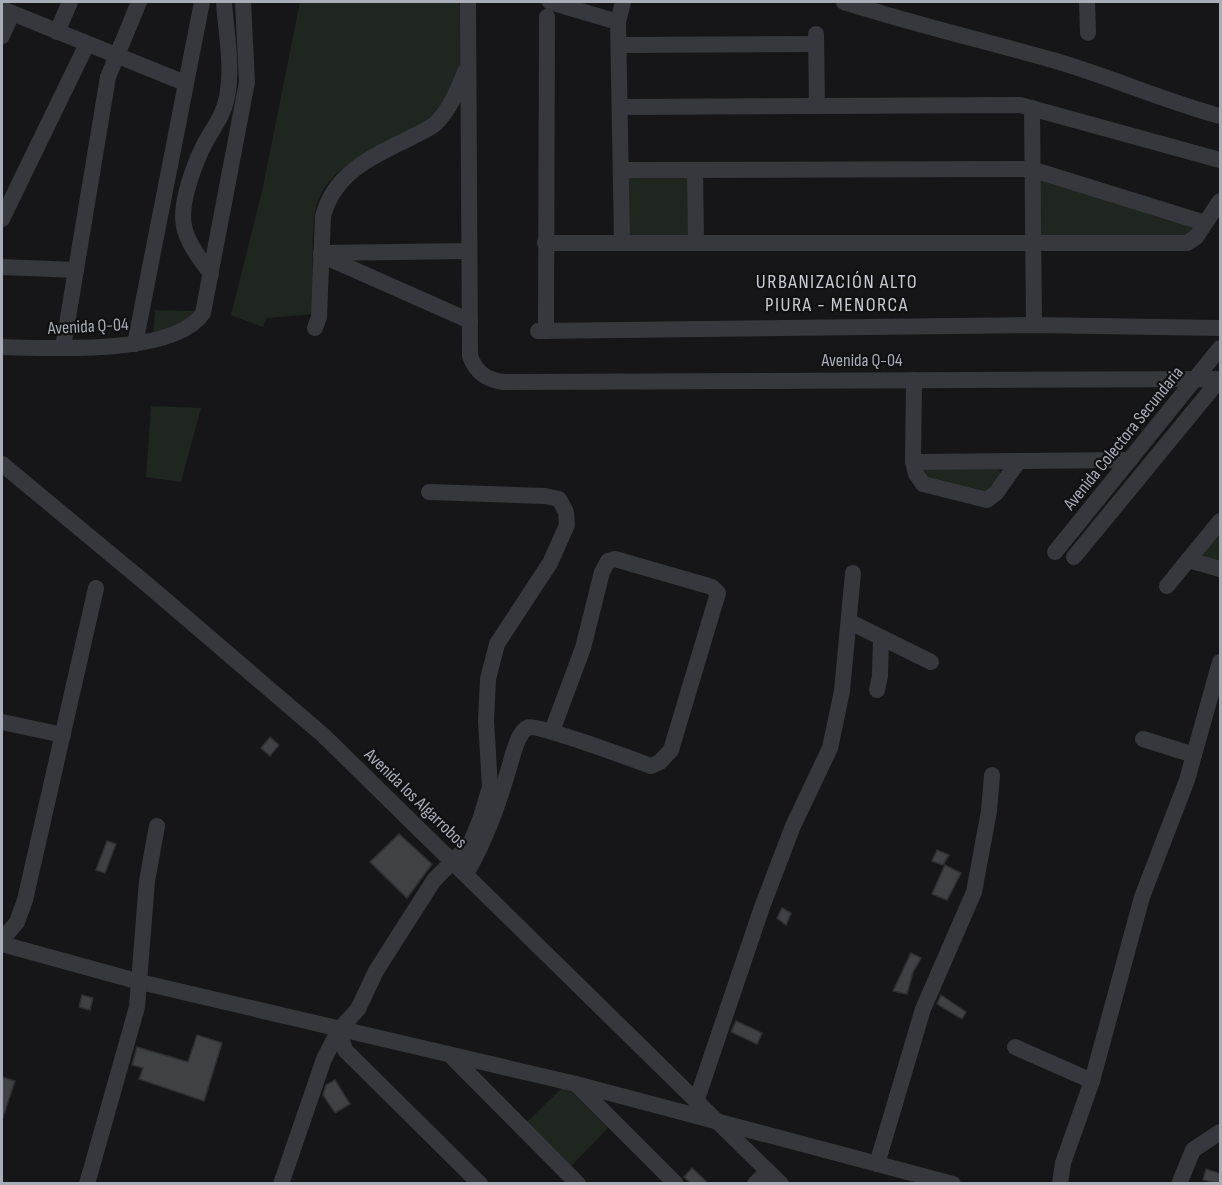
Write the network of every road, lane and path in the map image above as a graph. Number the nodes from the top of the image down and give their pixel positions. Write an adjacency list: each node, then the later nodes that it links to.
1 (70, 2): 13 (street)
2 (140, 2): 18 (street)
3 (202, 2): 20 (street)
4 (224, 2): 40 (street)
5 (243, 2): 40 (street)
6 (468, 2): 19 (street)
7 (623, 2): 12 (street)
8 (844, 2): 24 (street)
9 (1087, 2): 14 (street)
10 (549, 9): 12 (street); 35 (street)
11 (7, 11): 13 (street); 15 (street)
12 (618, 22): 17 (street)
13 (57, 32): 16 (street)
14 (1088, 33)
15 (2, 36)
16 (87, 44): 18 (street); 30 (street)
17 (619, 45): 21 (street); 22 (street)
18 (118, 57): 20 (street); 39 (street)
19 (469, 62): 36 (street); 37 (street)
20 (185, 82): 45 (street)
21 (817, 106): 22 (street); 23 (street)
22 (620, 107): 27 (street)
23 (1032, 108): 25 (street); 26 (street)
24 (1221, 116)
25 (1221, 160)
26 (1031, 169): 28 (street); 31 (street); 34 (street)
27 (622, 170): 28 (street); 33 (street)
28 (694, 170): 32 (street)
29 (1221, 201): 31 (street)
30 (2, 219)
31 (1205, 223): 34 (street)
32 (696, 241): 33 (street); 34 (street)
33 (622, 242): 35 (street)
34 (1032, 242): 42 (street)
35 (545, 243): 42 (street, Avenida Q-04)
36 (469, 251): 37 (street); 41 (street)
37 (321, 254): 41 (street); 43 (street)
38 (2, 267): 39 (street)
39 (76, 270): 47 (street)
40 (211, 274): 45 (street, Avenida Q-04)
41 (470, 321): 50 (street, Avenida Q-04)
42 (1034, 325): 44 (street, Avenida Q-04)
43 (315, 328)
44 (1221, 328)
45 (135, 344): 47 (street, Avenida Q-04)
46 (2, 347): 47 (street, Avenida Q-04)
47 (63, 348)
48 (1221, 348): 51 (street, Avenida Colectora Secundaria)
49 (1221, 379): 51 (street, Avenida Q-04); 59 (street, Avenida Colectora Secundaria)
50 (914, 380): 51 (street, Avenida Q-04); 53 (street)
51 (1196, 380): 52 (street, Avenida Colectora Secundaria)
52 (1130, 460): 54 (street); 58 (street, Avenida Colectora Secundaria)
53 (913, 462): 54 (street); 54 (street)
54 (1018, 462)
55 (2, 464): 77 (street, Avenida los Algarrobos)
56 (429, 492): 77 (street)
57 (1221, 521): 60 (street)
58 (1055, 552)
59 (1074, 557)
60 (1188, 560): 61 (street); 63 (street)
61 (1221, 569)
62 (853, 573): 65 (street)
63 (1167, 586)
64 (96, 588): 72 (street)
65 (850, 622): 66 (street); 86 (street)
66 (881, 638): 67 (street); 69 (street)
67 (931, 662)
68 (1220, 662): 74 (street)
69 (877, 690)
70 (2, 722): 72 (street)
71 (552, 731): 71 (street); 78 (street)
72 (63, 735): 79 (street)
73 (1143, 739): 74 (street)
74 (1194, 755): 84 (street)
75 (992, 775): 89 (street)
76 (157, 826): 80 (street)
77 (453, 861): 78 (street, Avenida los Algarrobos); 81 (street)
78 (466, 874): 86 (street, Avenida los Algarrobos)
79 (2, 942): 80 (street)
80 (140, 982): 81 (street); 91 (street)
81 (339, 1030): 83 (street); 92 (street); 93 (street)
82 (1015, 1047): 84 (street)
83 (452, 1057): 85 (street); 94 (street)
84 (1092, 1081): 99 (street)
85 (576, 1084): 87 (street); 95 (street)
86 (696, 1102): 87 (street, Avenida los Algarrobos)
87 (718, 1122): 89 (street); 90 (street, Avenida los Algarrobos)
88 (1221, 1132): 100 (street)
89 (877, 1164): 98 (street)
90 (768, 1170): 96 (street); 97 (street, Avenida los Algarrobos)
91 (87, 1184)
92 (281, 1184)
93 (480, 1184)
94 (578, 1184)
95 (676, 1184)
96 (755, 1184)
97 (781, 1184)
98 (952, 1184)
99 (1060, 1184)
100 (1179, 1184)

